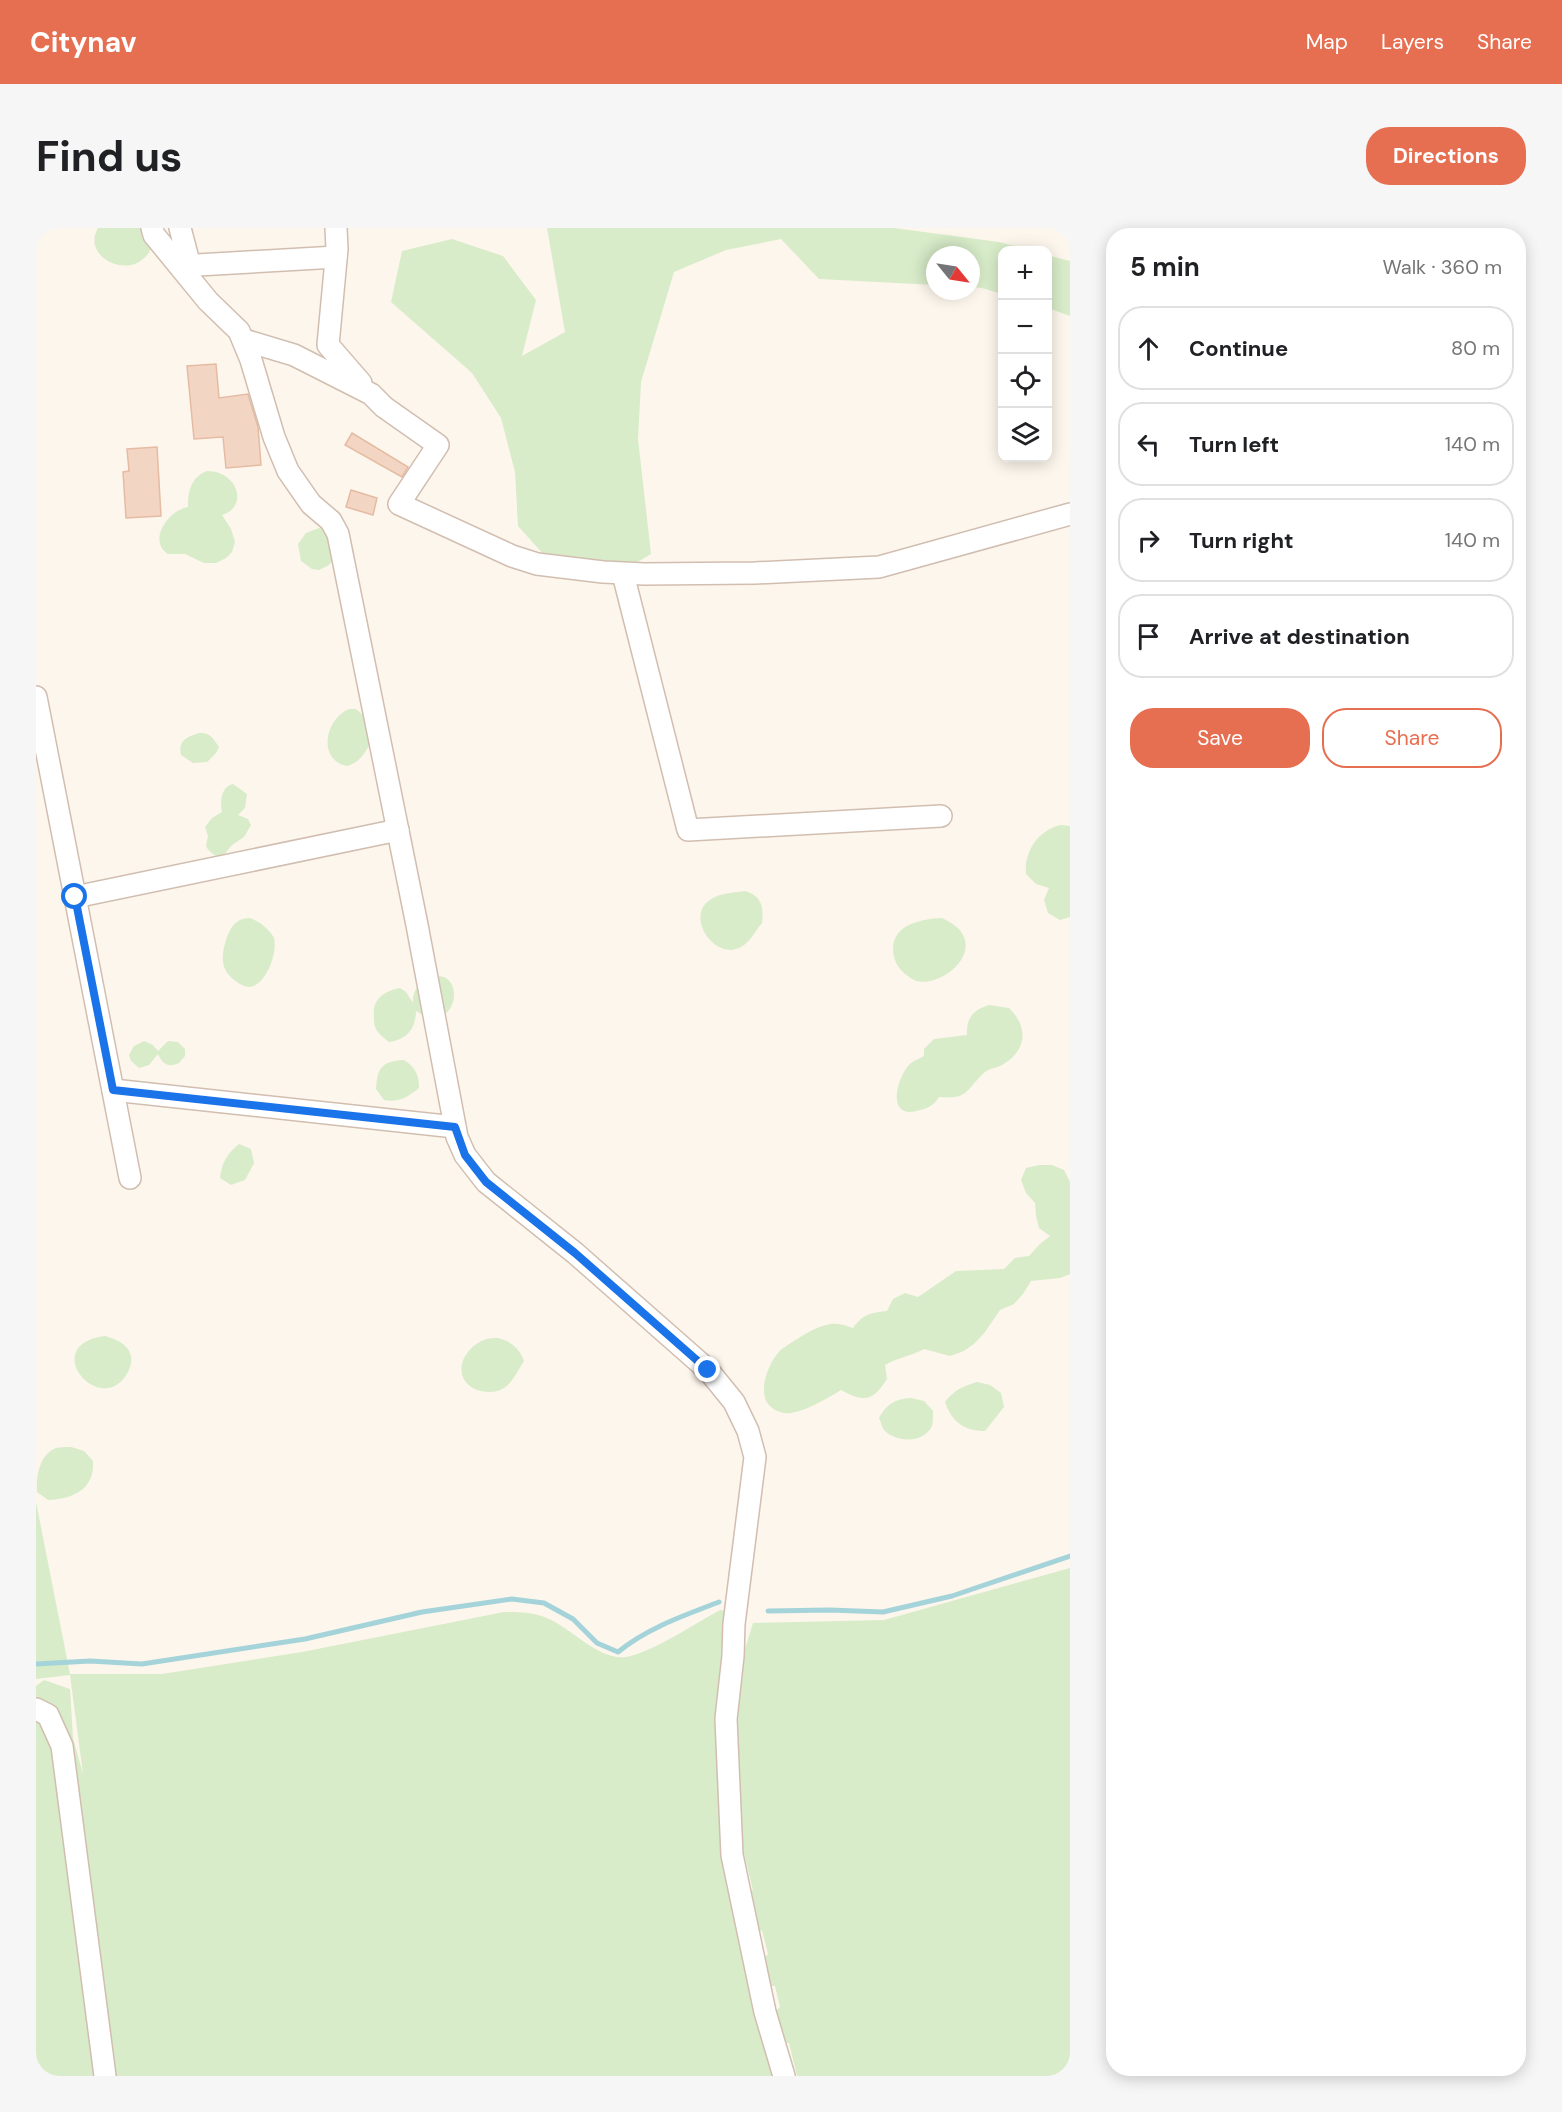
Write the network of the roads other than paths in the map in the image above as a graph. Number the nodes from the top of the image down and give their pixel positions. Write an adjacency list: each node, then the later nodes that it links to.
1 (153, 228): 5 (lane)
2 (180, 228): 5 (lane)
3 (336, 228): 4 (lane)
4 (336, 257): 5 (lane); 7 (lane)
5 (185, 266): 6 (lane)
6 (244, 340): 7 (lane); 12 (lane)
7 (371, 394): 9 (lane)
8 (1070, 514): 9 (lane)
9 (623, 574): 11 (lane)
10 (36, 697): 13 (lane)
11 (941, 816)
12 (398, 830): 13 (lane); 15 (lane)
13 (75, 897): 14 (lane)
14 (113, 1090): 15 (lane); 16 (lane)
15 (455, 1127): 19 (lane)
16 (130, 1178)
17 (36, 1709): 18 (lane)
18 (105, 2076)
19 (784, 2076)

